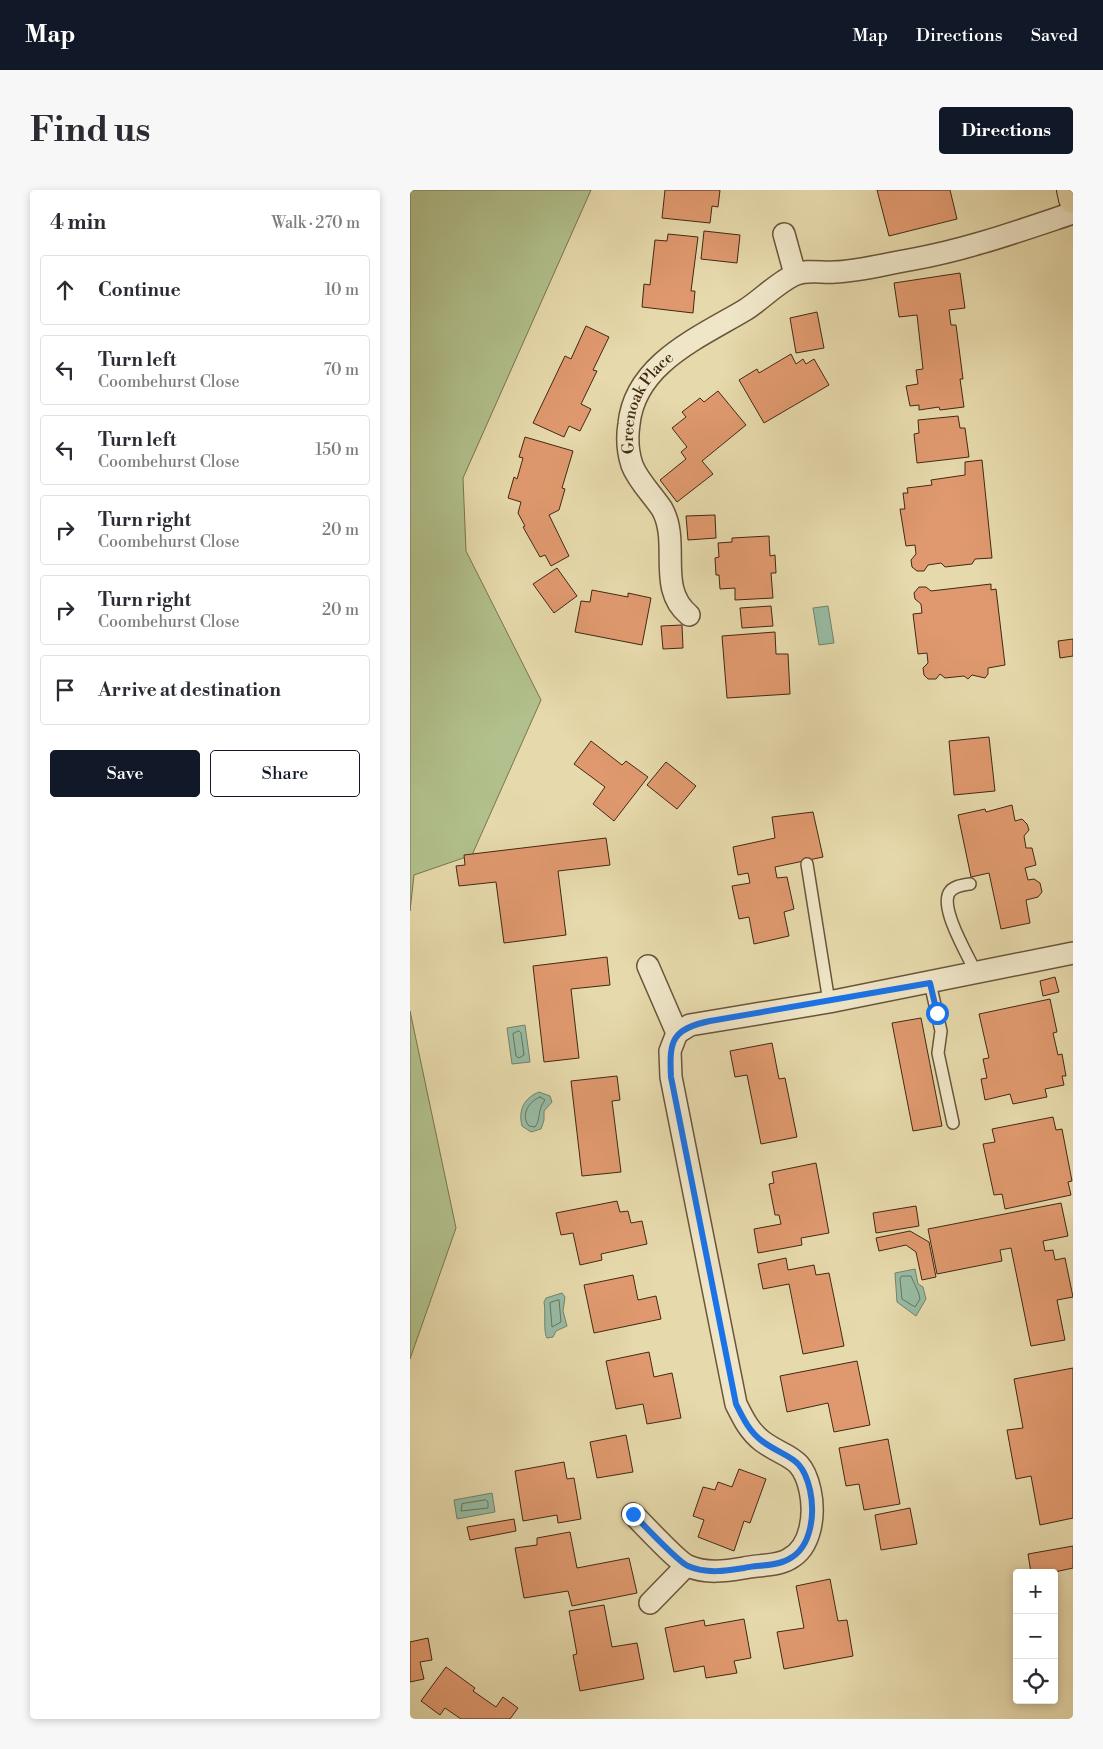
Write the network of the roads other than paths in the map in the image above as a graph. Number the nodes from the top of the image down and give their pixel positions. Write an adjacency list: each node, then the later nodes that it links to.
1 (1071, 190): 2 (main road)
2 (1073, 200)
3 (1073, 213): 5 (street)
4 (784, 234): 5 (street)
5 (795, 274): 6 (street, Greenoak Place)
6 (689, 615)
7 (807, 864): 13 (lane)
8 (970, 884): 11 (lane)
9 (1073, 953): 11 (street)
10 (648, 966): 14 (street)
11 (976, 973): 12 (street)
12 (930, 983): 13 (street); 15 (lane)
13 (829, 1002): 14 (street)
14 (677, 1033): 17 (street)
15 (953, 1123)
16 (633, 1514): 17 (street)
17 (686, 1566): 18 (street)
18 (650, 1603)

